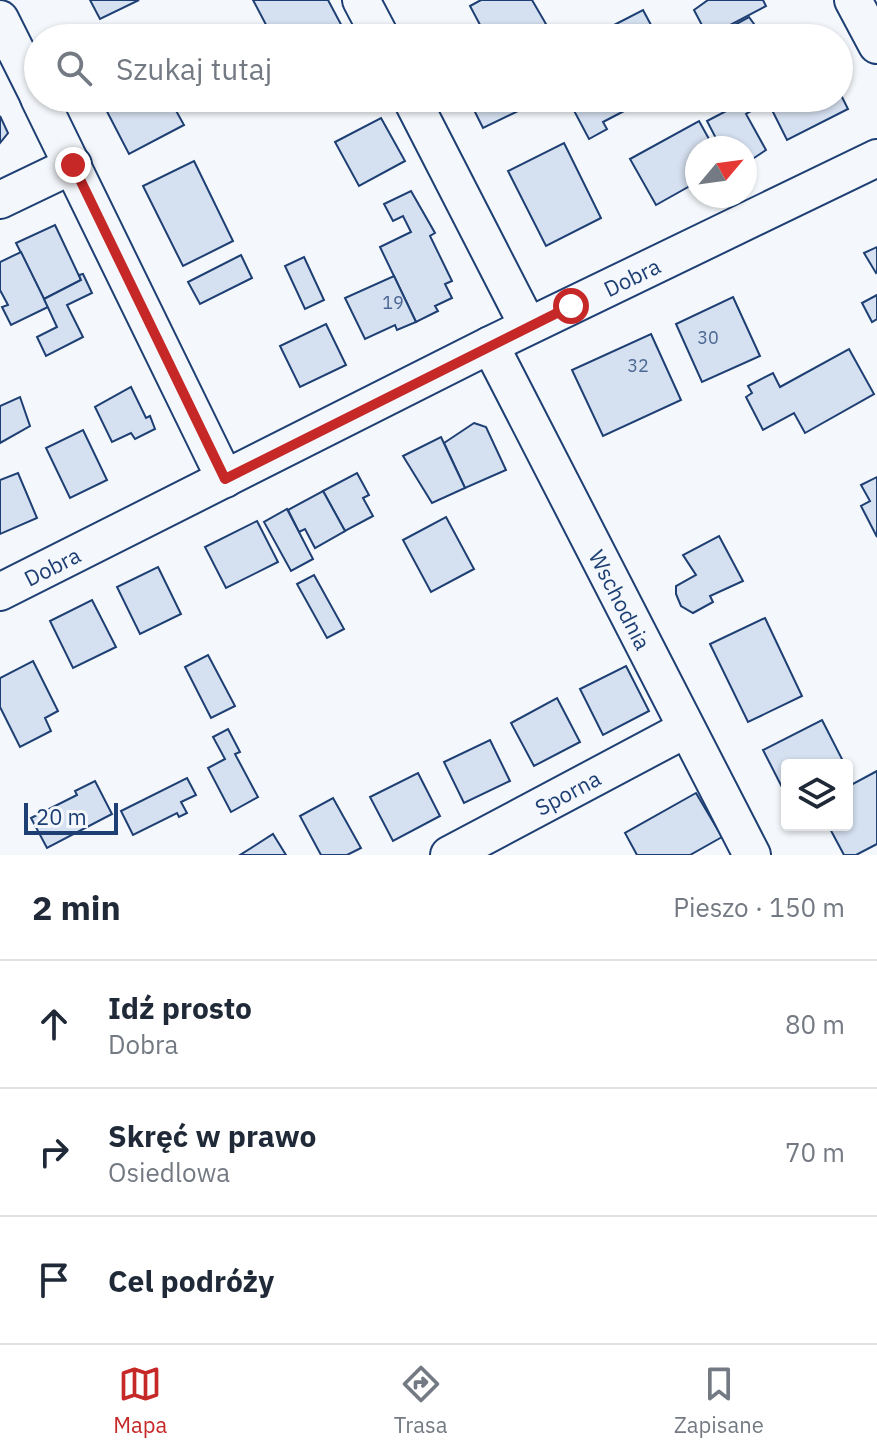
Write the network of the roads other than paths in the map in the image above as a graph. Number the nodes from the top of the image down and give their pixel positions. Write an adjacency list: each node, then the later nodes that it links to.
1 (361, 0): 4 (street)
2 (853, 0): 5 (street)
3 (0, 19): 6 (street)
4 (374, 24)
5 (877, 45)
6 (24, 67)
7 (46, 112): 10 (street)
8 (418, 112): 12 (street)
9 (877, 158): 12 (street, Dobra)
10 (73, 165): 11 (street); 14 (street)
11 (0, 200)
12 (528, 326): 13 (street, Dobra)
13 (490, 345): 14 (street, Dobra); 16 (street, Wschodnia)
14 (225, 479): 15 (street, Dobra)
15 (0, 592)
16 (686, 729): 17 (street, Sporna); 18 (street, Wschodnia)
17 (449, 855)
18 (752, 855)

